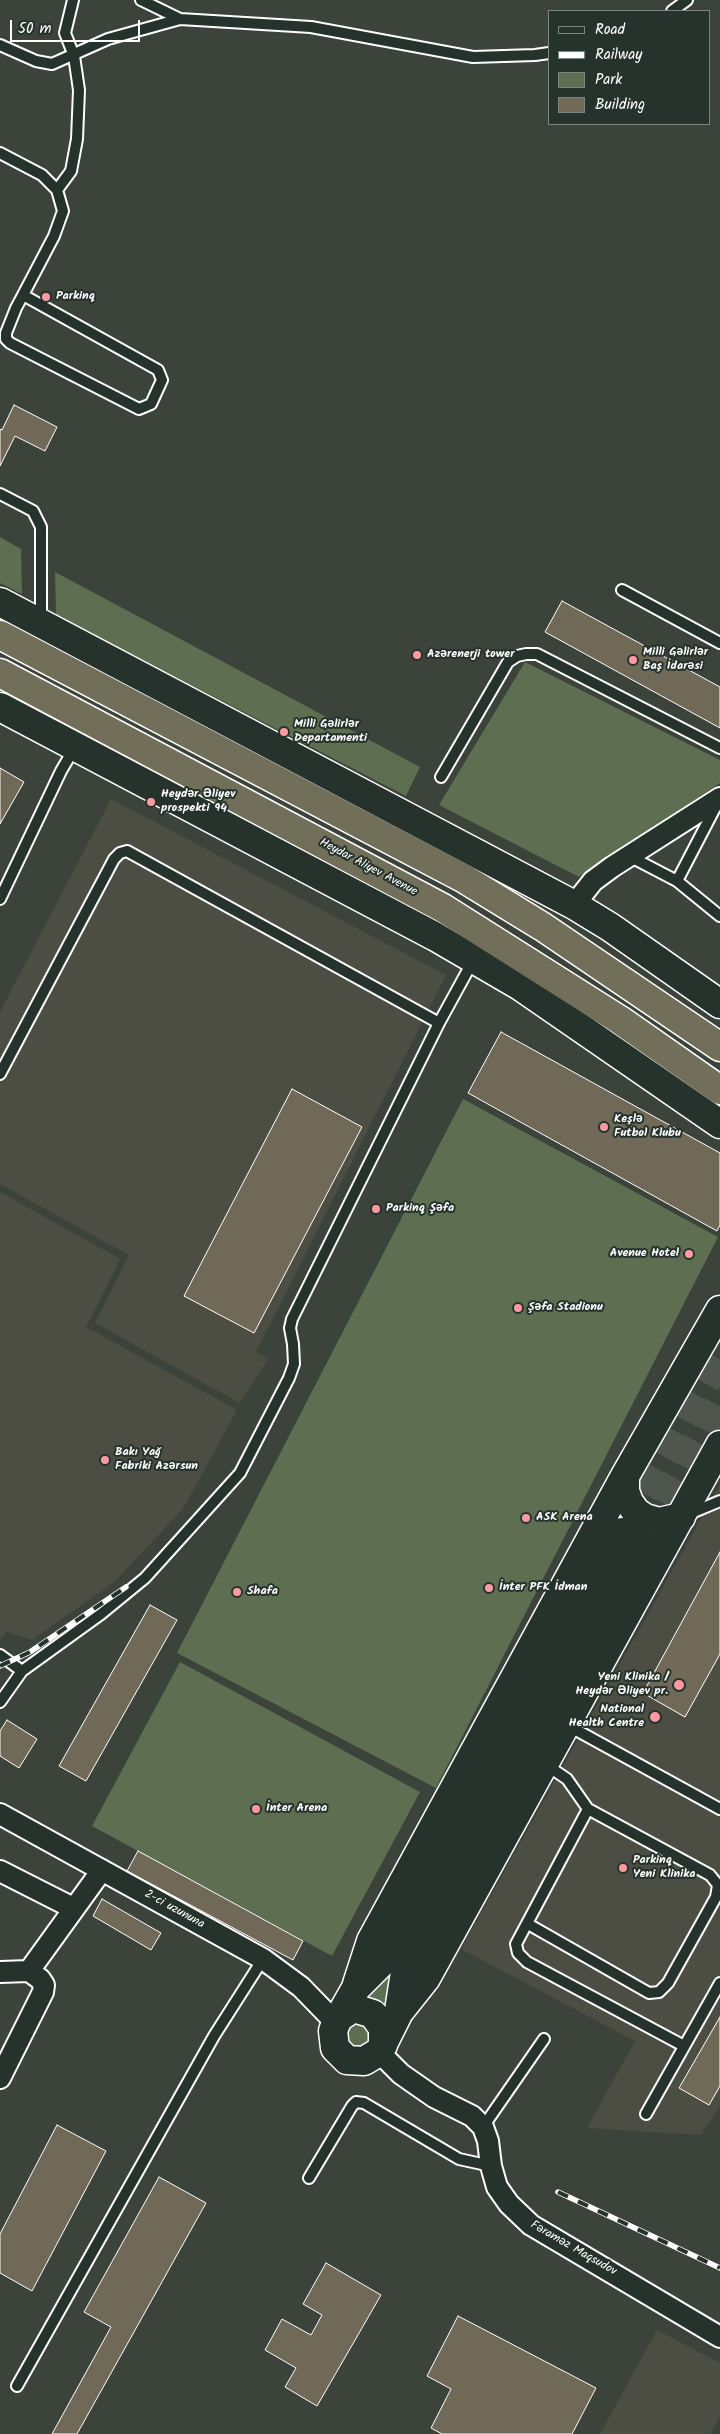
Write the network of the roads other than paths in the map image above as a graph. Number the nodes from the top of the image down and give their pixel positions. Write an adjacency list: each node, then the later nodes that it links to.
1 (73, 0): 8 (lane)
2 (140, 0): 5 (lane)
3 (688, 0): 4 (lane)
4 (673, 10)
5 (180, 19): 7 (lane); 8 (lane)
6 (0, 45): 8 (lane)
7 (548, 53)
8 (74, 56): 10 (lane)
9 (0, 153): 10 (lane)
10 (57, 190): 11 (lane)
11 (23, 295): 11 (lane)
12 (0, 494): 15 (lane)
13 (622, 590): 17 (lane)
14 (0, 602): 15 (main road)
15 (41, 623): 29 (main road)
16 (0, 635): 36 (highway)
17 (720, 643)
18 (0, 673): 38 (highway, Heydar Aliyev Avenue)
19 (0, 706): 20 (main road)
20 (76, 746): 26 (lane); 32 (main road)
21 (720, 748): 22 (lane)
22 (441, 777)
23 (720, 798): 24 (street); 27 (lane)
24 (629, 856): 27 (lane); 29 (street)
25 (0, 873): 26 (lane)
26 (10, 878): 28 (lane)
27 (677, 881): 30 (lane)
28 (0, 899)
29 (574, 905): 31 (main road)
30 (720, 916)
31 (610, 927): 33 (main road); 34 (main road)
32 (474, 959): 35 (lane); 39 (main road)
33 (720, 995)
34 (720, 1004)
35 (439, 1023): 37 (lane); 46 (lane)
36 (720, 1047)
37 (0, 1074)
38 (720, 1090)
39 (720, 1124)
40 (720, 1310): 42 (main road)
41 (720, 1445): 44 (main road)
42 (625, 1476): 44 (main road); 61 (main road)
43 (720, 1501): 44 (lane)
44 (681, 1517): 48 (main road)
45 (0, 1655): 46 (lane)
46 (22, 1671): 47 (lane)
47 (0, 1702)
48 (566, 1724): 49 (main road); 51 (lane)
49 (544, 1763): 50 (lane); 62 (main road)
50 (588, 1809): 56 (lane); 56 (lane)
51 (720, 1809)
52 (0, 1814): 53 (street, 2-ci uzununa)
53 (102, 1870): 55 (street); 57 (street, 2-ci uzununa)
54 (0, 1871): 55 (street)
55 (73, 1908): 58 (street)
56 (528, 1924): 65 (lane)
57 (263, 1959): 63 (street, 2-ci uzununa); 73 (lane)
58 (29, 1971): 59 (street); 67 (street)
59 (0, 1972)
60 (720, 1983): 65 (lane)
61 (356, 1988): 62 (main road); 63 (main road)
62 (399, 2012): 66 (main road)
63 (338, 2019): 66 (main road); 66 (main road)
64 (544, 2039): 69 (lane)
65 (684, 2046): 68 (lane)
66 (381, 2049): 69 (street)
67 (0, 2078)
68 (646, 2114)
69 (483, 2128): 70 (street, Fəraməz Maqsudov)
70 (491, 2166): 71 (lane); 72 (street, Fəraməz Maqsudov)
71 (309, 2178)
72 (720, 2337)
73 (17, 2386)

